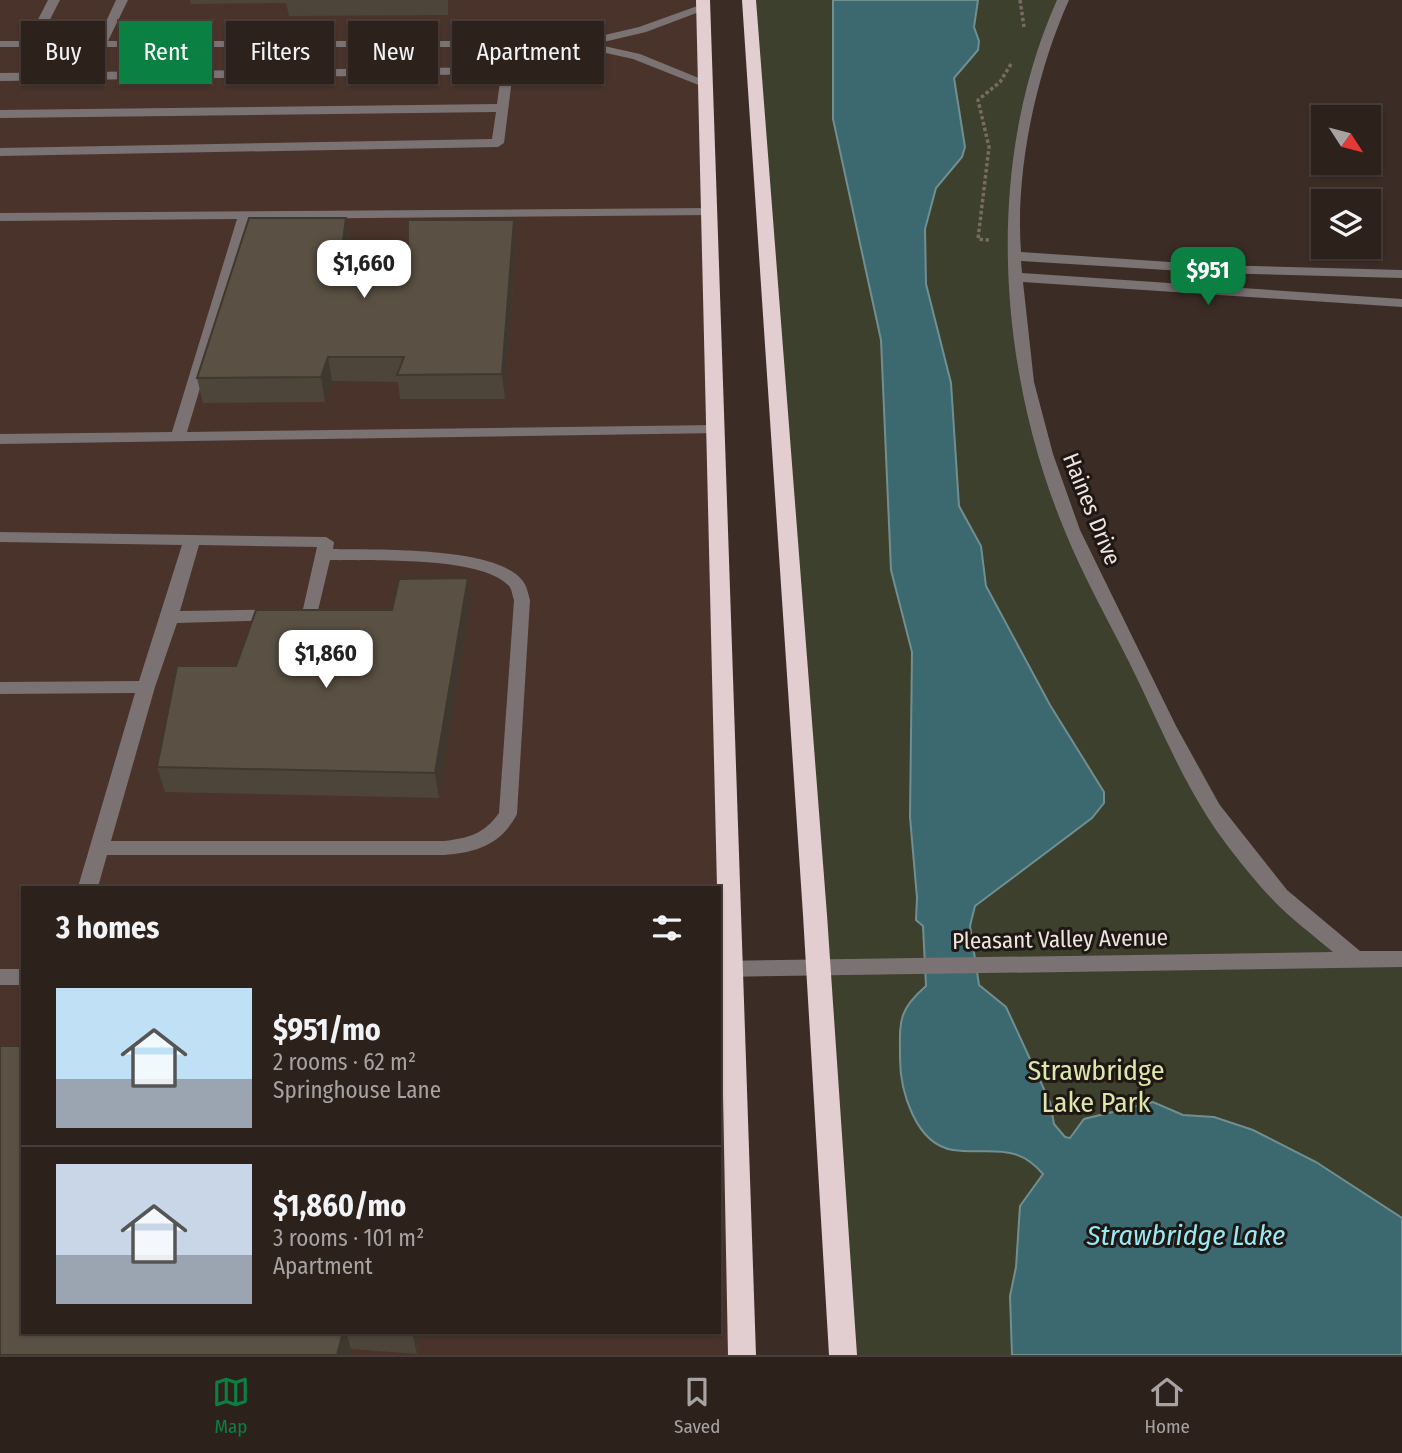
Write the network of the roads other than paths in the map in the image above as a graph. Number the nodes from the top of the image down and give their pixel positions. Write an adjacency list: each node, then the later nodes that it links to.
1 (54, 0): 6 (street)
2 (122, 0): 7 (street)
3 (749, 0): 41 (highway)
4 (1063, 0): 24 (street, Haines Drive)
5 (703, 3): 8 (street); 16 (highway)
6 (43, 21)
7 (105, 37)
8 (604, 38)
9 (0, 44): 10 (street)
10 (21, 44)
11 (105, 44): 12 (street)
12 (452, 44)
13 (604, 49): 16 (street)
14 (452, 71): 15 (street)
15 (0, 77)
16 (705, 83): 21 (highway)
17 (506, 84): 18 (street)
18 (503, 108): 19 (street); 20 (street)
19 (0, 114)
20 (0, 152)
21 (708, 212): 22 (street); 28 (highway)
22 (246, 215): 23 (street); 29 (street)
23 (0, 217)
24 (1014, 256): 25 (street); 26 (street, Haines Drive)
25 (1402, 274)
26 (1017, 277): 27 (street); 39 (street, Haines Drive)
27 (1402, 303)
28 (715, 430): 29 (street); 42 (highway)
29 (178, 437): 30 (street)
30 (0, 439)
31 (0, 537): 32 (street)
32 (192, 540): 33 (street); 34 (street)
33 (324, 554): 34 (street); 37 (street)
34 (170, 617): 35 (street)
35 (146, 687): 36 (street); 37 (street)
36 (0, 688)
37 (98, 848): 38 (street)
38 (88, 886)
39 (1355, 959): 40 (street, Pleasant Valley Avenue); 41 (street, Pleasant Valley Avenue)
40 (1402, 959)
41 (817, 967): 42 (street, Pleasant Valley Avenue); 46 (highway)
42 (725, 969): 45 (highway)
43 (0, 977): 44 (street)
44 (21, 977)
45 (742, 1355)
46 (843, 1355)

